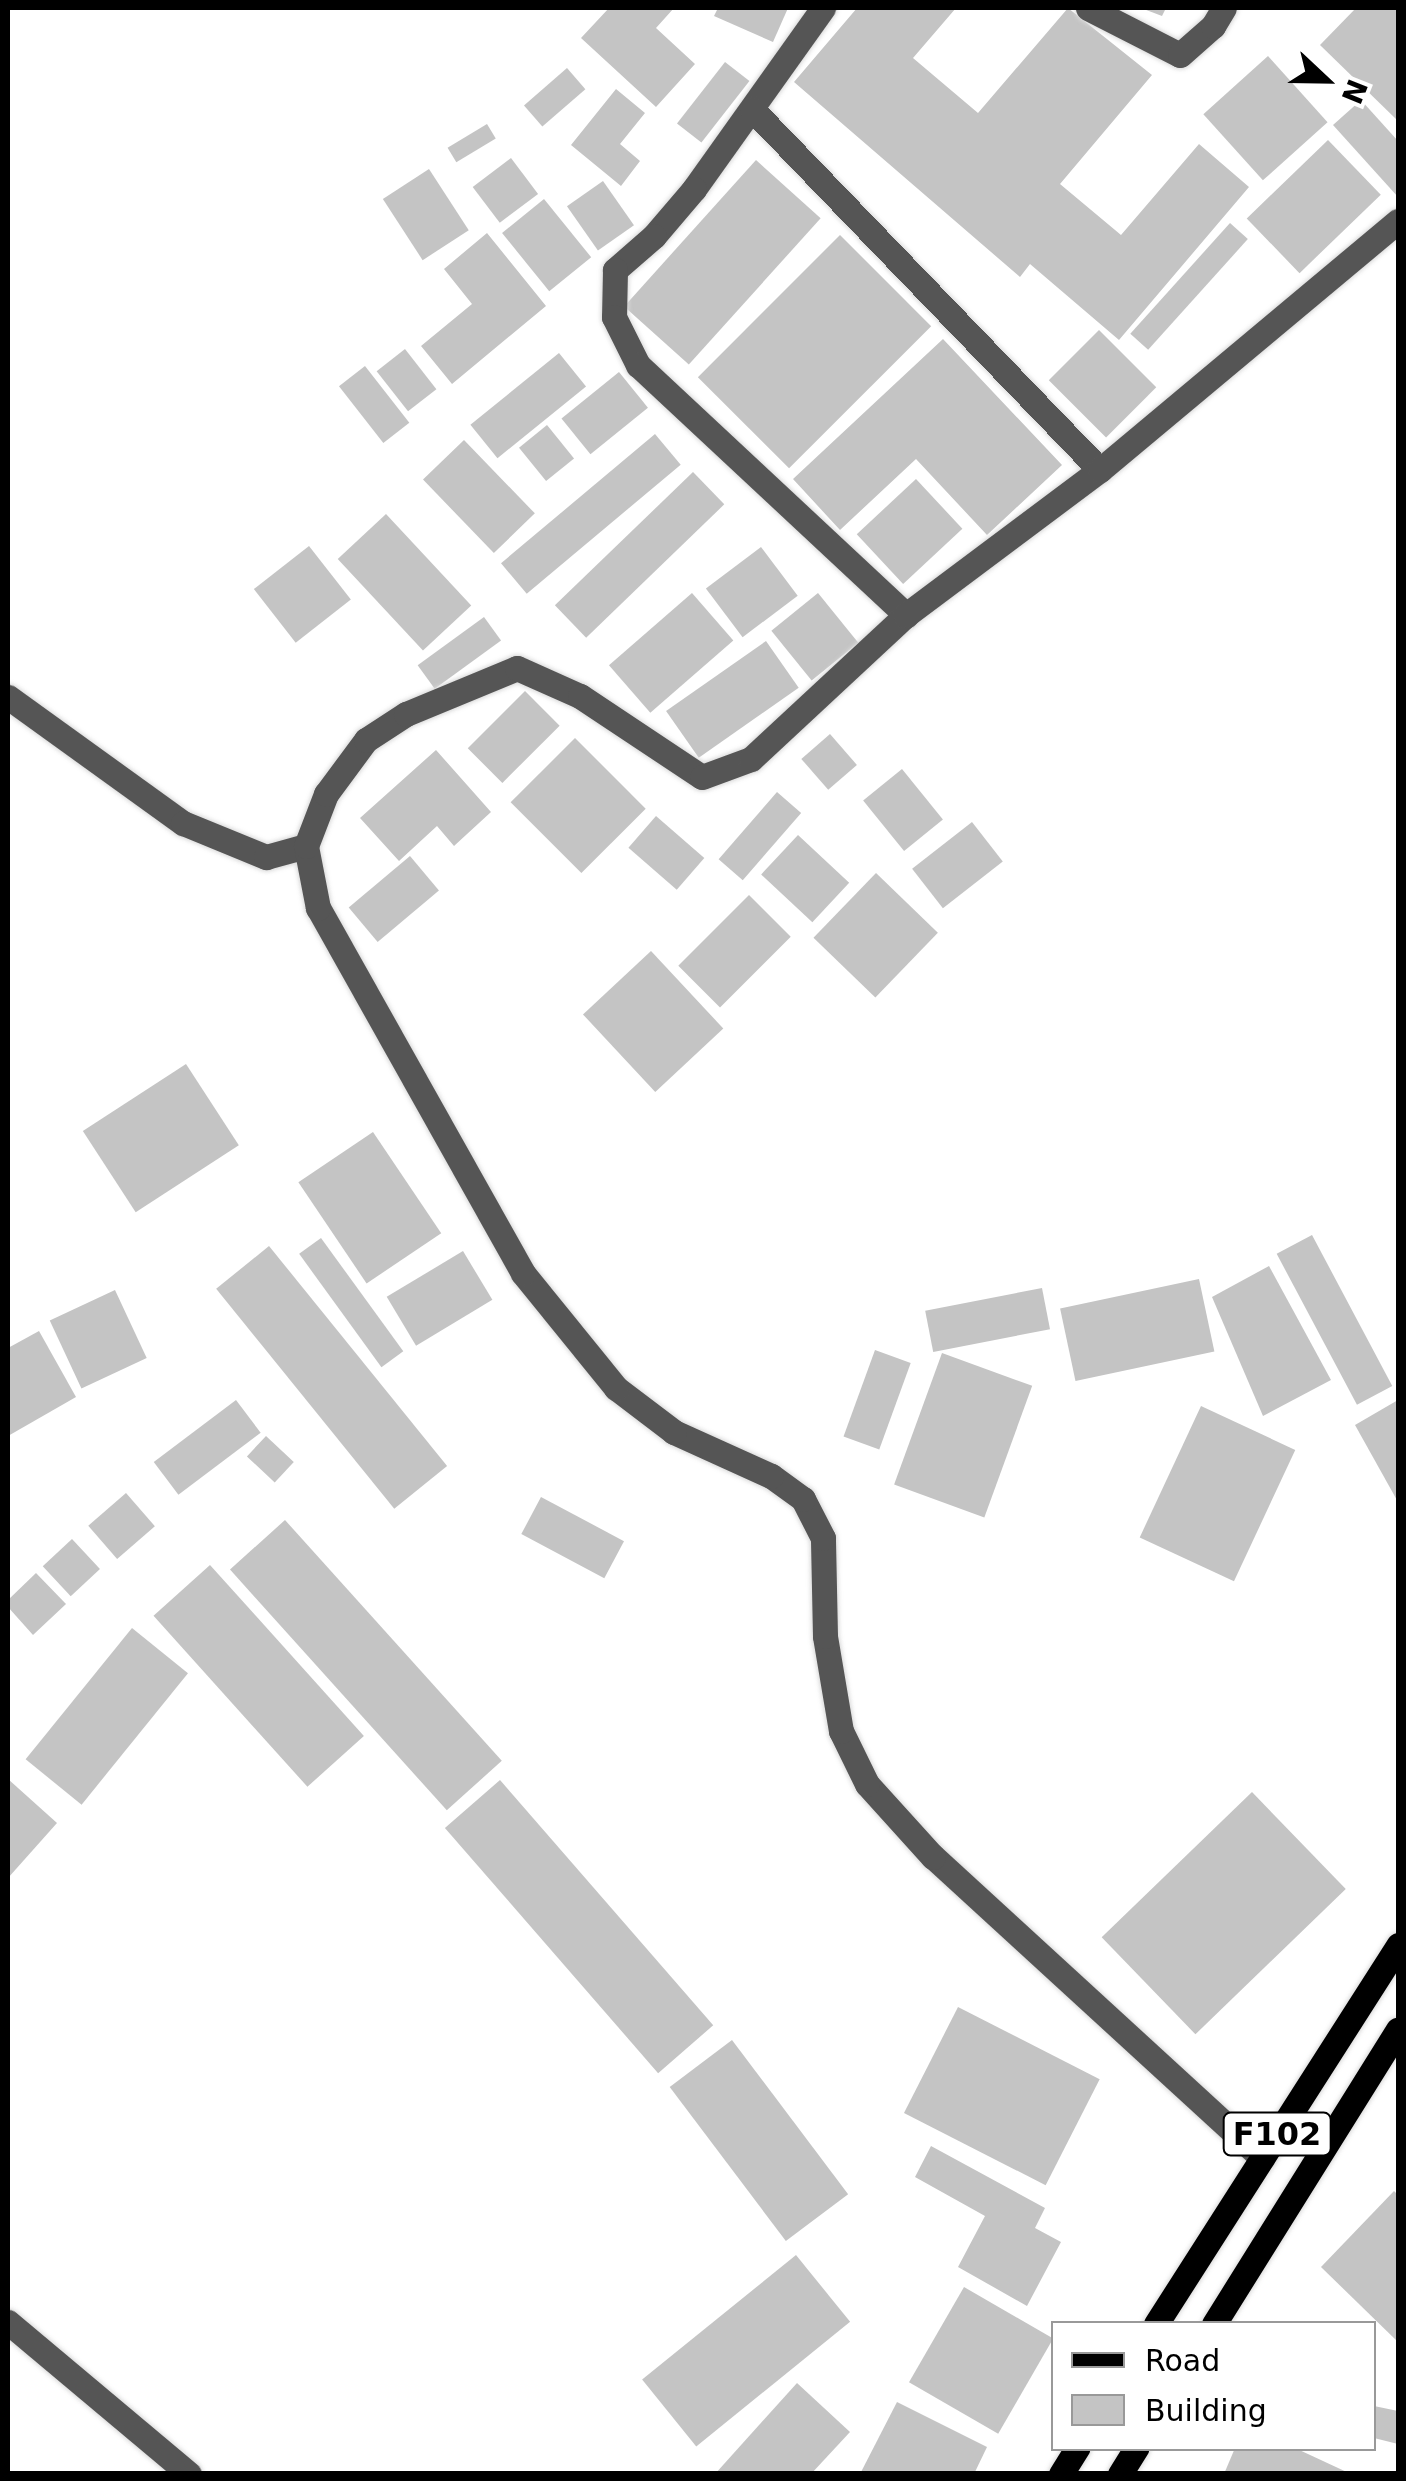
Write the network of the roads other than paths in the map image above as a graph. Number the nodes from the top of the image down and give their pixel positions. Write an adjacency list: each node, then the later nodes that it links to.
1 (823, 8): 4 (street)
2 (1088, 8): 3 (street)
3 (1224, 8)
4 (752, 109): 6 (street); 7 (street)
5 (1398, 221): 6 (street)
6 (1100, 470): 7 (street)
7 (906, 615): 9 (street)
8 (8, 697): 9 (street)
9 (306, 846): 12 (street)
10 (1398, 1945): 12 (main road, F102)
11 (1398, 2030): 14 (main road, F102)
12 (1262, 2158): 13 (main road, F102)
13 (1158, 2321)
14 (1216, 2321)
15 (8, 2322): 18 (street)
16 (1075, 2451): 19 (main road)
17 (1134, 2451): 20 (main road)
18 (189, 2474)
19 (1061, 2474)
20 (1120, 2474)

